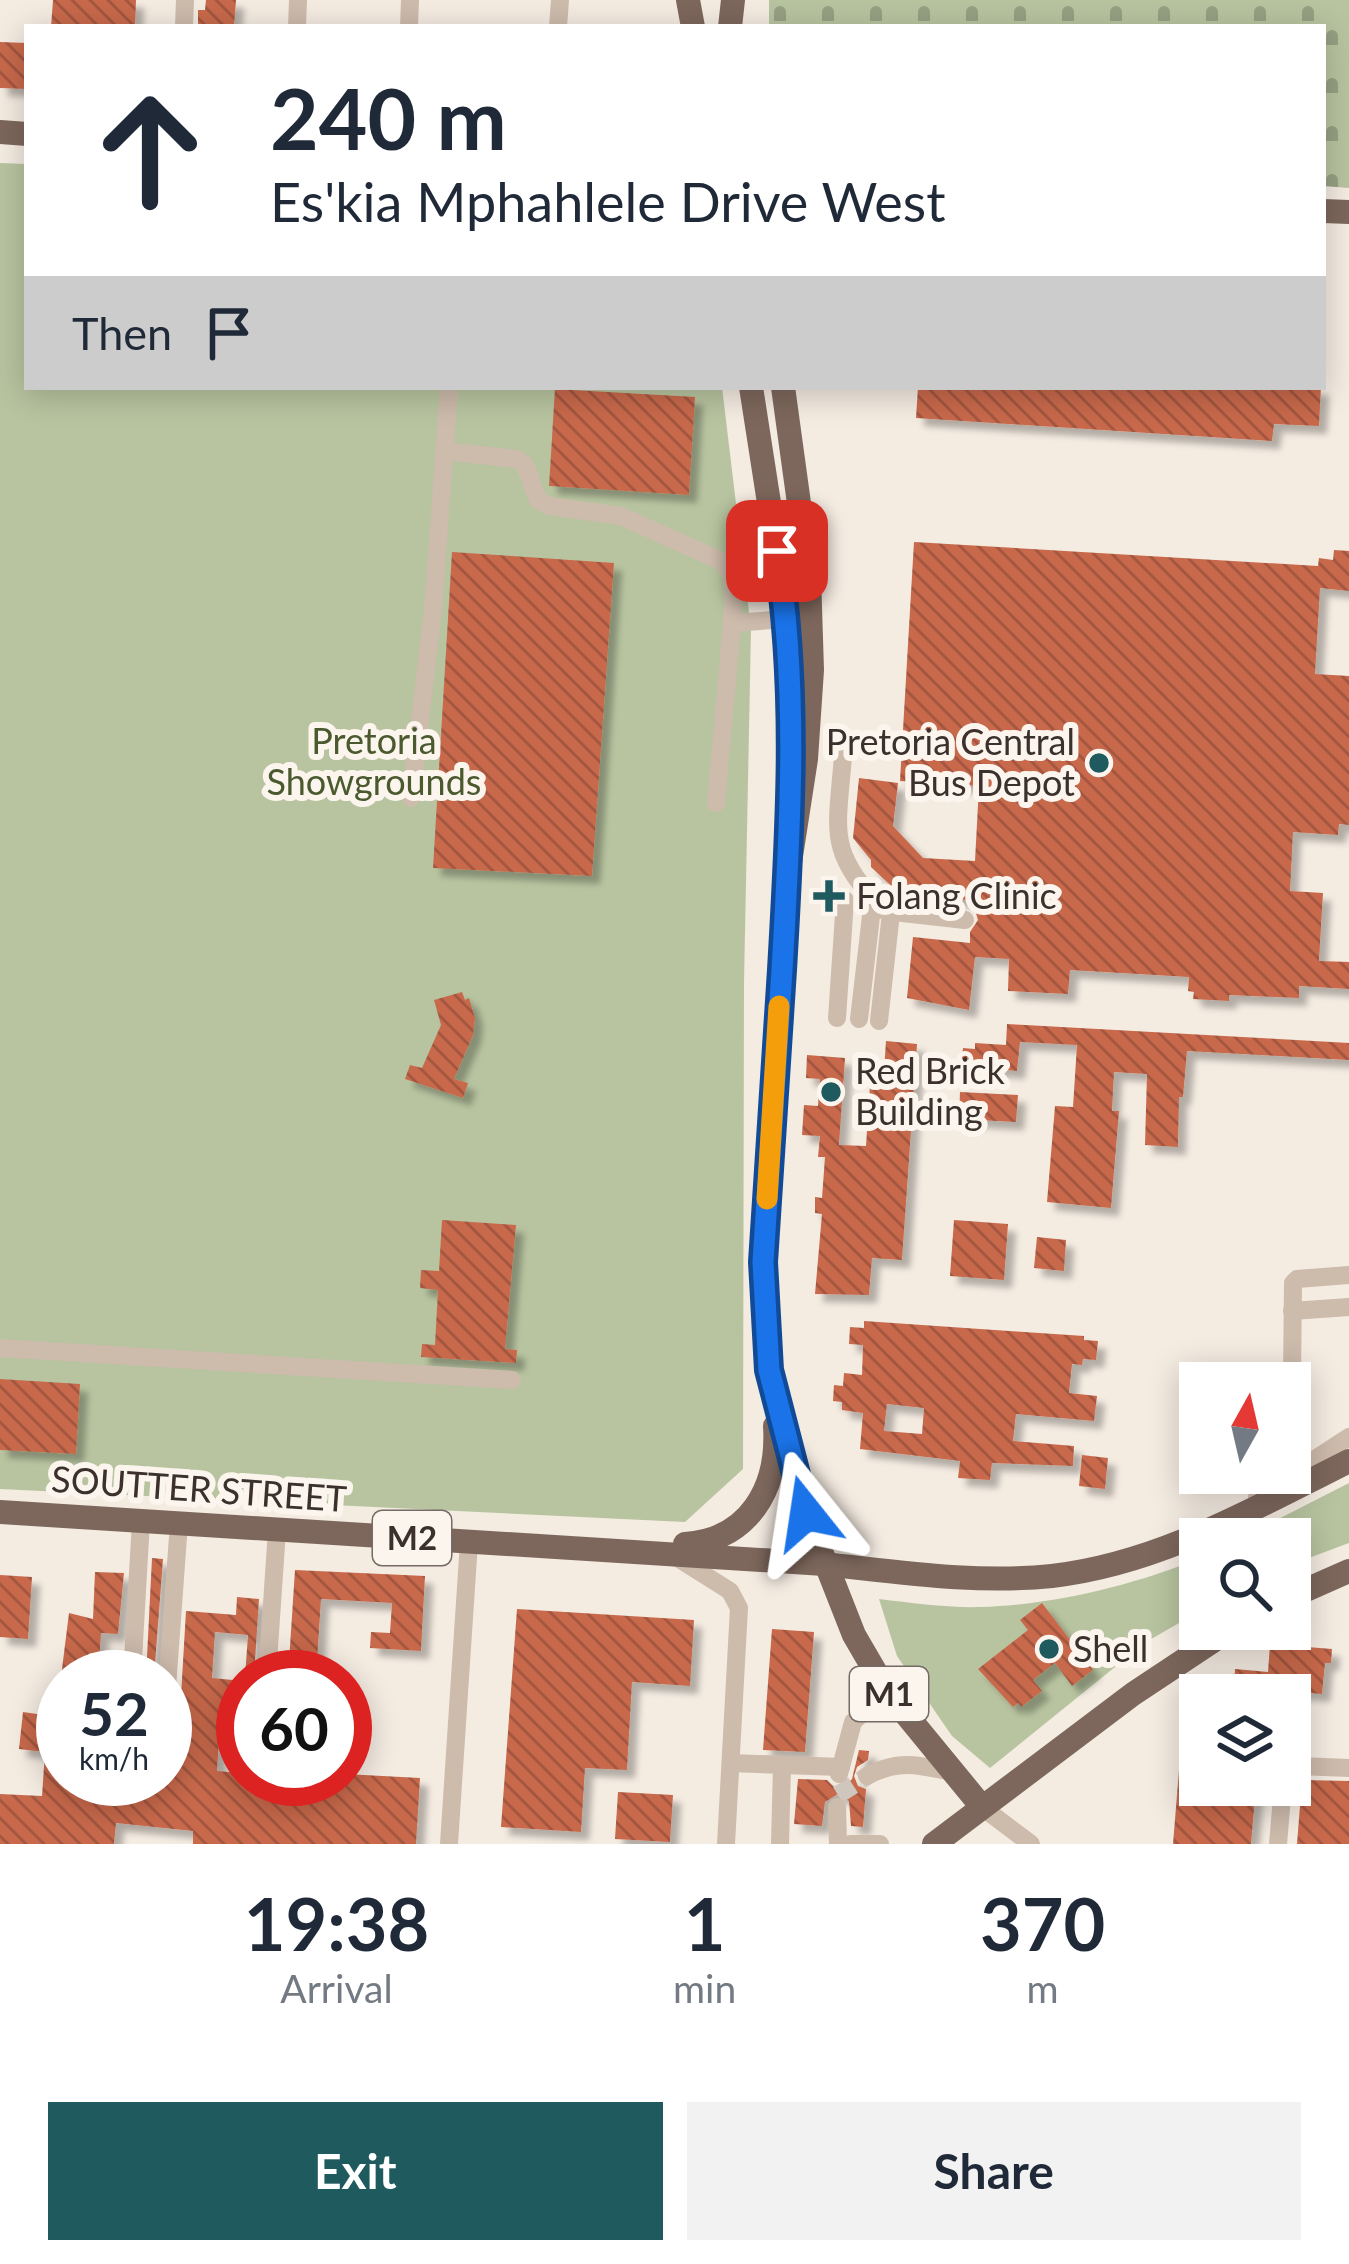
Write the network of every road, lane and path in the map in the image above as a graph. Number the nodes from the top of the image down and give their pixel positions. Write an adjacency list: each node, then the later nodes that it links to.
1 (449, 390): 4 (street)
2 (751, 390): 5 (main road, M1)
3 (783, 390): 10 (main road, M1)
4 (445, 451): 6 (street); 8 (street)
5 (787, 619): 6 (street); 10 (main road, M1)
6 (732, 623): 9 (street)
7 (843, 756): 11 (street)
8 (411, 798)
9 (716, 803)
10 (788, 882): 21 (main road, M1)
11 (873, 899): 13 (street); 13 (street)
12 (845, 900): 15 (street)
13 (891, 913): 14 (street)
14 (965, 920)
15 (837, 1018)
16 (1349, 1275): 18 (street)
17 (1349, 1307): 18 (street)
18 (1292, 1311): 20 (street)
19 (0, 1348): 22 (street)
20 (1292, 1362)
21 (769, 1370): 35 (main road); 37 (main road, M1)
22 (512, 1380)
23 (1349, 1437): 24 (street)
24 (1311, 1461)
25 (1349, 1461): 29 (main road, M2)
26 (1262, 1494): 28 (street)
27 (0, 1512): 30 (main road, SOUTTER STREET / M2)
28 (1227, 1518)
29 (1236, 1518)
30 (141, 1521): 31 (main road, SOUTTER STREET / M2); 40 (street)
31 (179, 1523): 32 (main road, SOUTTER STREET / M2); 41 (street)
32 (281, 1530): 33 (main road, SOUTTER STREET / M2); 42 (street); 43 (street)
33 (469, 1542): 35 (main road, SOUTTER STREET / M2); 55 (street)
34 (1179, 1542): 37 (main road, M2)
35 (605, 1550): 36 (main road, SOUTTER STREET / M2)
36 (672, 1555): 37 (main road, SOUTTER STREET / M2); 46 (street)
37 (824, 1564): 45 (main road, M1)
38 (1349, 1570): 39 (main road)
39 (1311, 1587)
40 (134, 1650)
41 (170, 1650)
42 (270, 1650)
43 (279, 1650)
44 (1198, 1650): 54 (main road)
45 (886, 1690): 47 (street); 50 (main road, M1)
46 (731, 1762): 47 (street); 56 (street)
47 (782, 1765): 57 (street)
48 (1311, 1767): 49 (street)
49 (1349, 1768)
50 (952, 1772): 51 (street); 54 (main road, M1)
51 (867, 1775)
52 (1281, 1806): 63 (street)
53 (837, 1807): 58 (street)
54 (982, 1807): 61 (main road); 62 (street)
55 (449, 1844)
56 (726, 1844)
57 (780, 1844)
58 (838, 1844)
59 (850, 1844): 60 (street)
60 (880, 1844)
61 (934, 1844)
62 (1031, 1844)
63 (1278, 1844)

